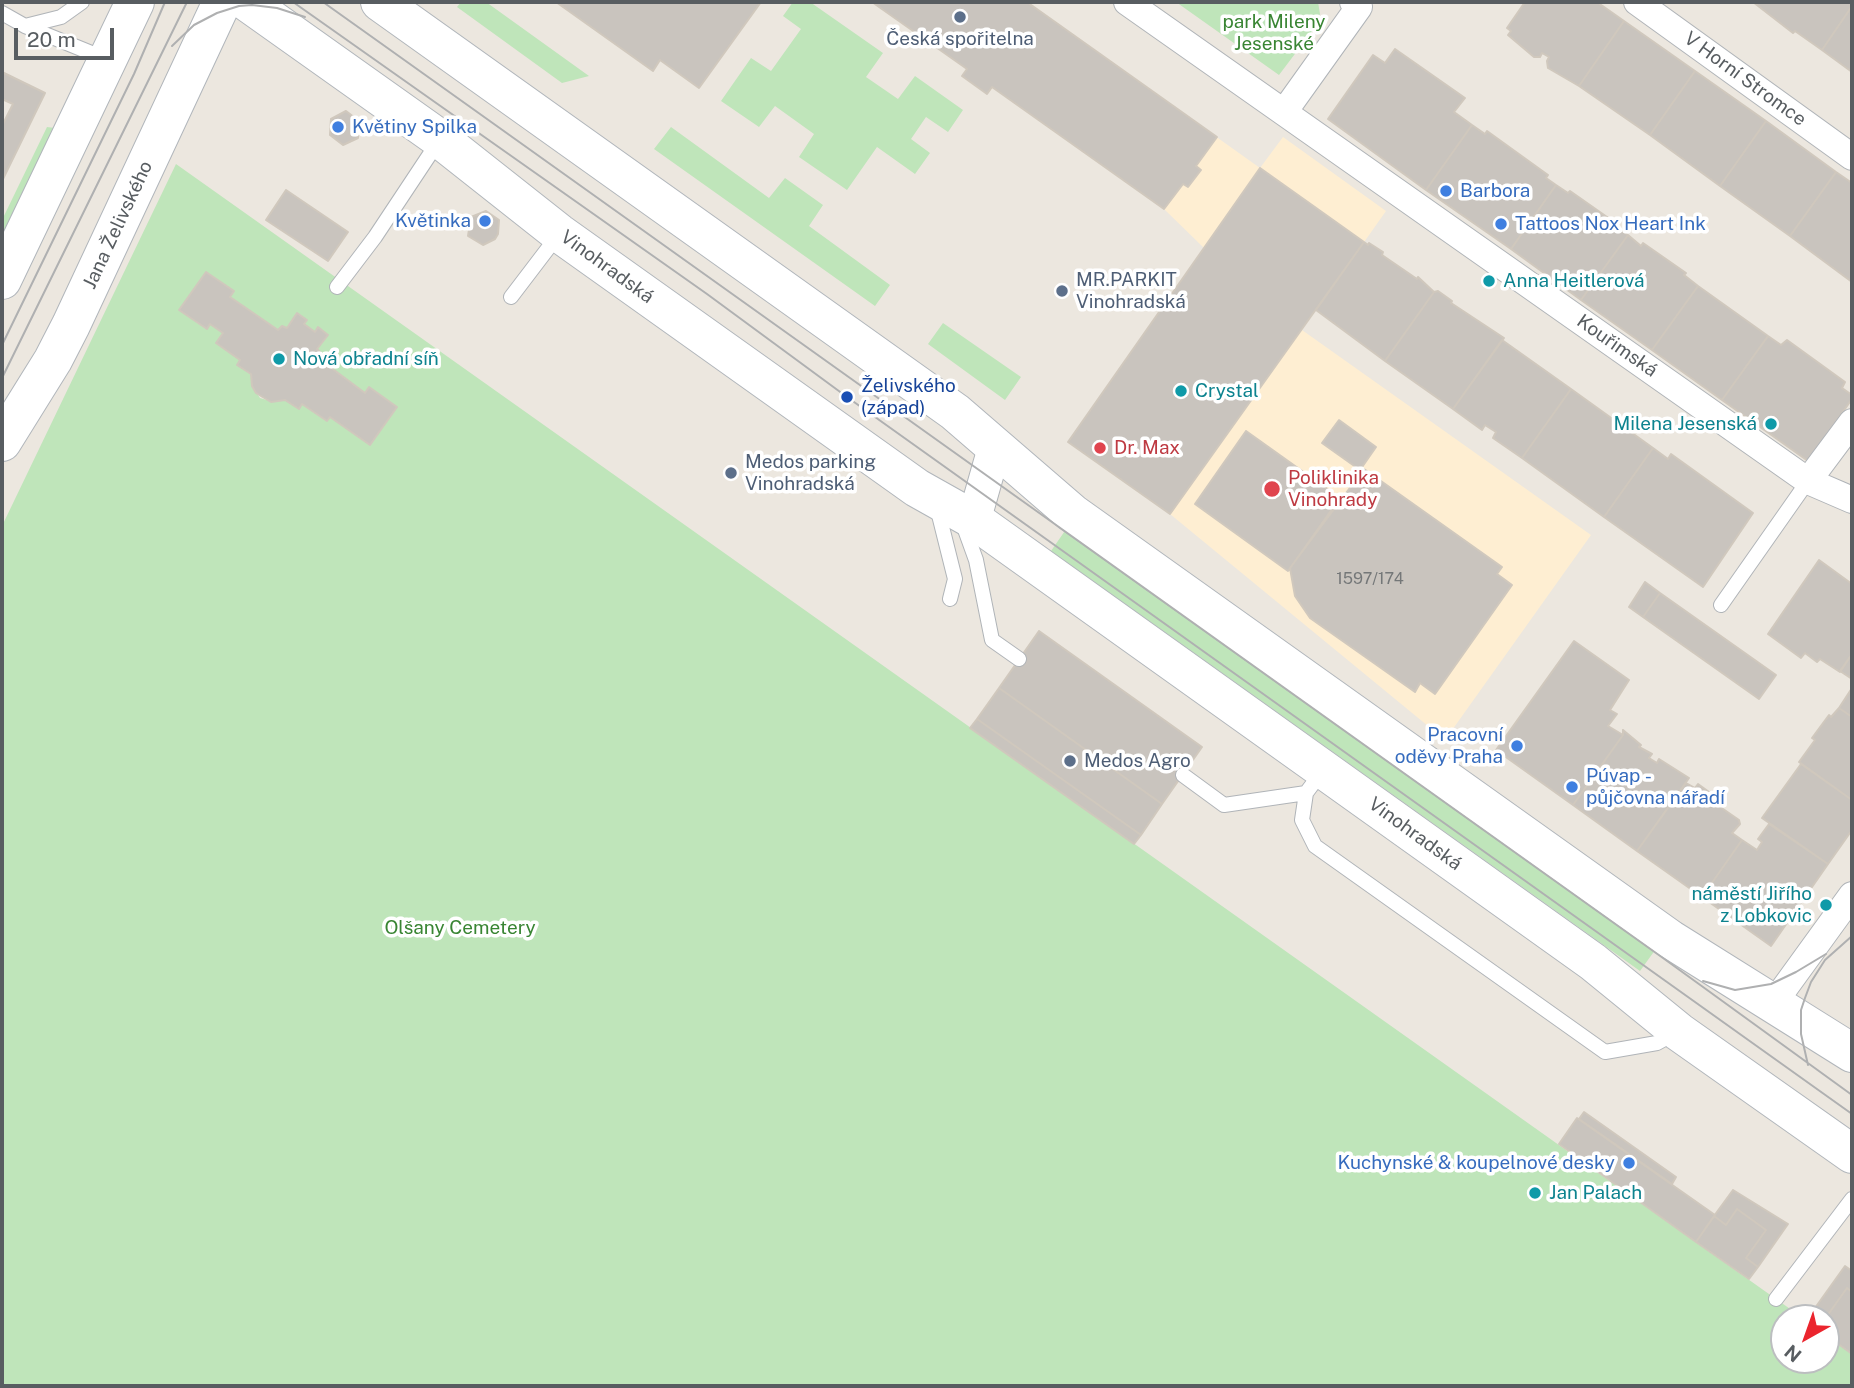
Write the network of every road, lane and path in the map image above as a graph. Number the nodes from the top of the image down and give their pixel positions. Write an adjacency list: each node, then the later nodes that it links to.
1 (82, 2): 10 (lane)
2 (135, 2): 11 (main road)
3 (222, 2): 20 (main road, Jana Želivského)
4 (247, 2): 13 (main road, Vinohradská)
5 (380, 2): 21 (main road)
6 (1353, 2): 12 (street)
7 (1637, 2): 14 (street, V Horní Stromce)
8 (1133, 3): 12 (street, Kouřimská)
9 (2, 13): 10 (lane)
10 (25, 26): 11 (lane)
11 (107, 60): 16 (main road)
12 (1284, 112): 22 (street, Kouřimská)
13 (440, 139): 15 (main road, Vinohradská); 17 (lane)
14 (1852, 157)
15 (559, 233): 18 (lane); 24 (main road, Vinohradská)
16 (2, 280)
17 (337, 287)
18 (511, 297)
19 (1852, 422): 22 (street)
20 (2, 442)
21 (995, 446): 24 (street); 31 (main road)
22 (1808, 481): 23 (street, Kouřimská); 26 (lane)
23 (1852, 500)
24 (956, 509): 25 (lane); 27 (lane); 29 (main road, Vinohradská)
25 (950, 599)
26 (1721, 605)
27 (1019, 659)
28 (1183, 775): 29 (lane)
29 (1315, 781): 32 (main road, Vinohradská); 32 (lane)
30 (1852, 895): 31 (street)
31 (1773, 1004): 33 (main road)
32 (1679, 1032): 34 (main road, Vinohradská)
33 (1852, 1053)
34 (1852, 1154)
35 (1852, 1199): 36 (lane)
36 (1776, 1299)

